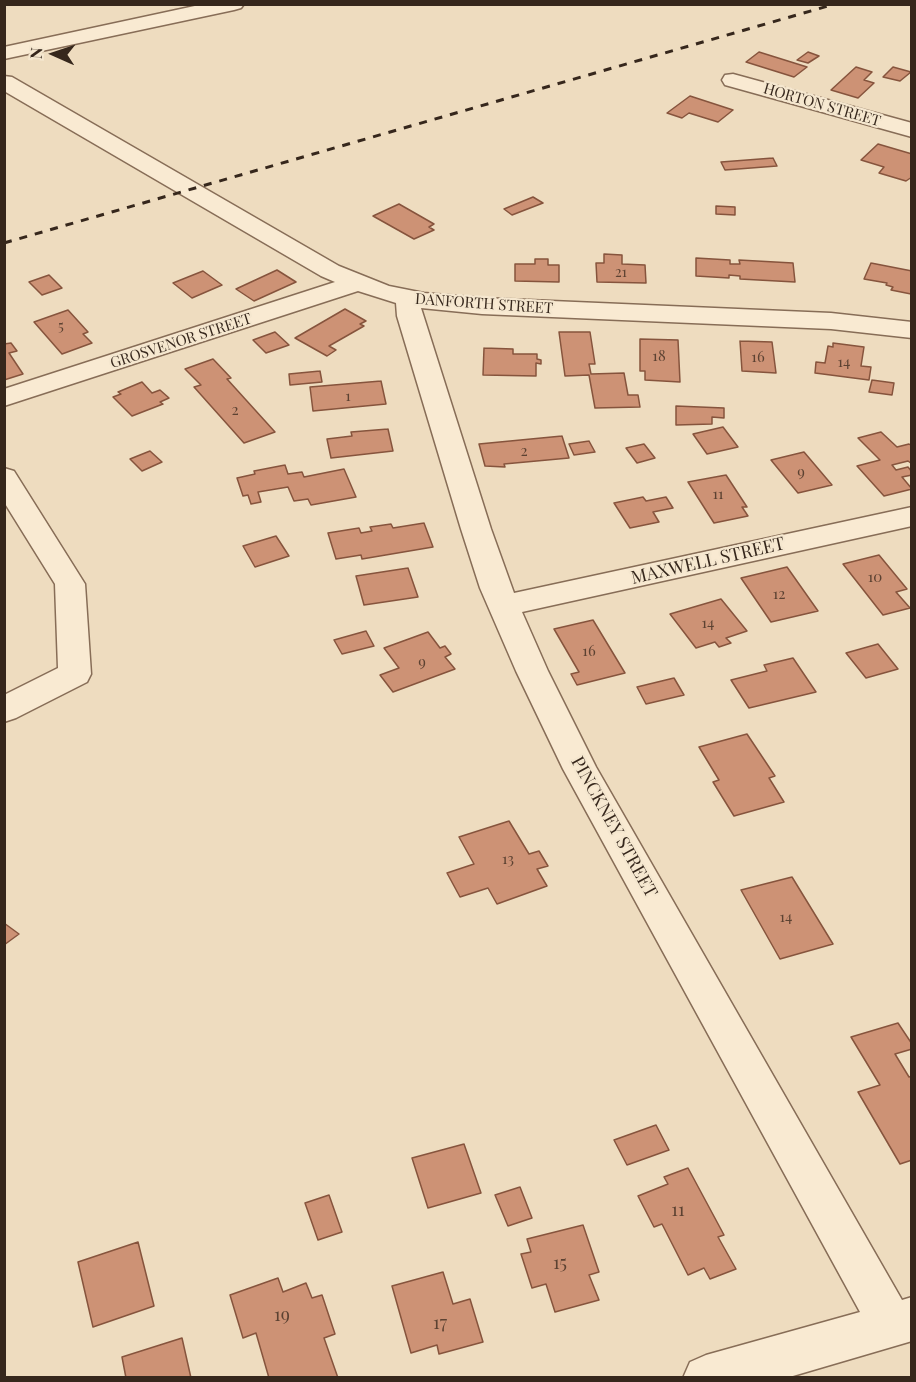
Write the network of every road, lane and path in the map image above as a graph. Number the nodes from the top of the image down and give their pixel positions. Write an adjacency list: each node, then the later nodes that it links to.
1 (234, 4): 2 (street)
2 (4, 53)
3 (734, 80): 5 (street, HORTON STREET)
4 (9, 89): 6 (street, DANFORTH STREET)
5 (912, 130)
6 (357, 283): 7 (street, DANFORTH STREET); 9 (street, GROSVENOR STREET)
7 (410, 299): 8 (street, DANFORTH STREET); 12 (street, PINCKNEY STREET)
8 (912, 330)
9 (4, 398)
10 (6, 483): 13 (street)
11 (912, 516): 12 (street, MAXWELL STREET)
12 (504, 606): 14 (street, PINCKNEY STREET)
13 (4, 710)
14 (901, 1322): 15 (street)
15 (706, 1377)

